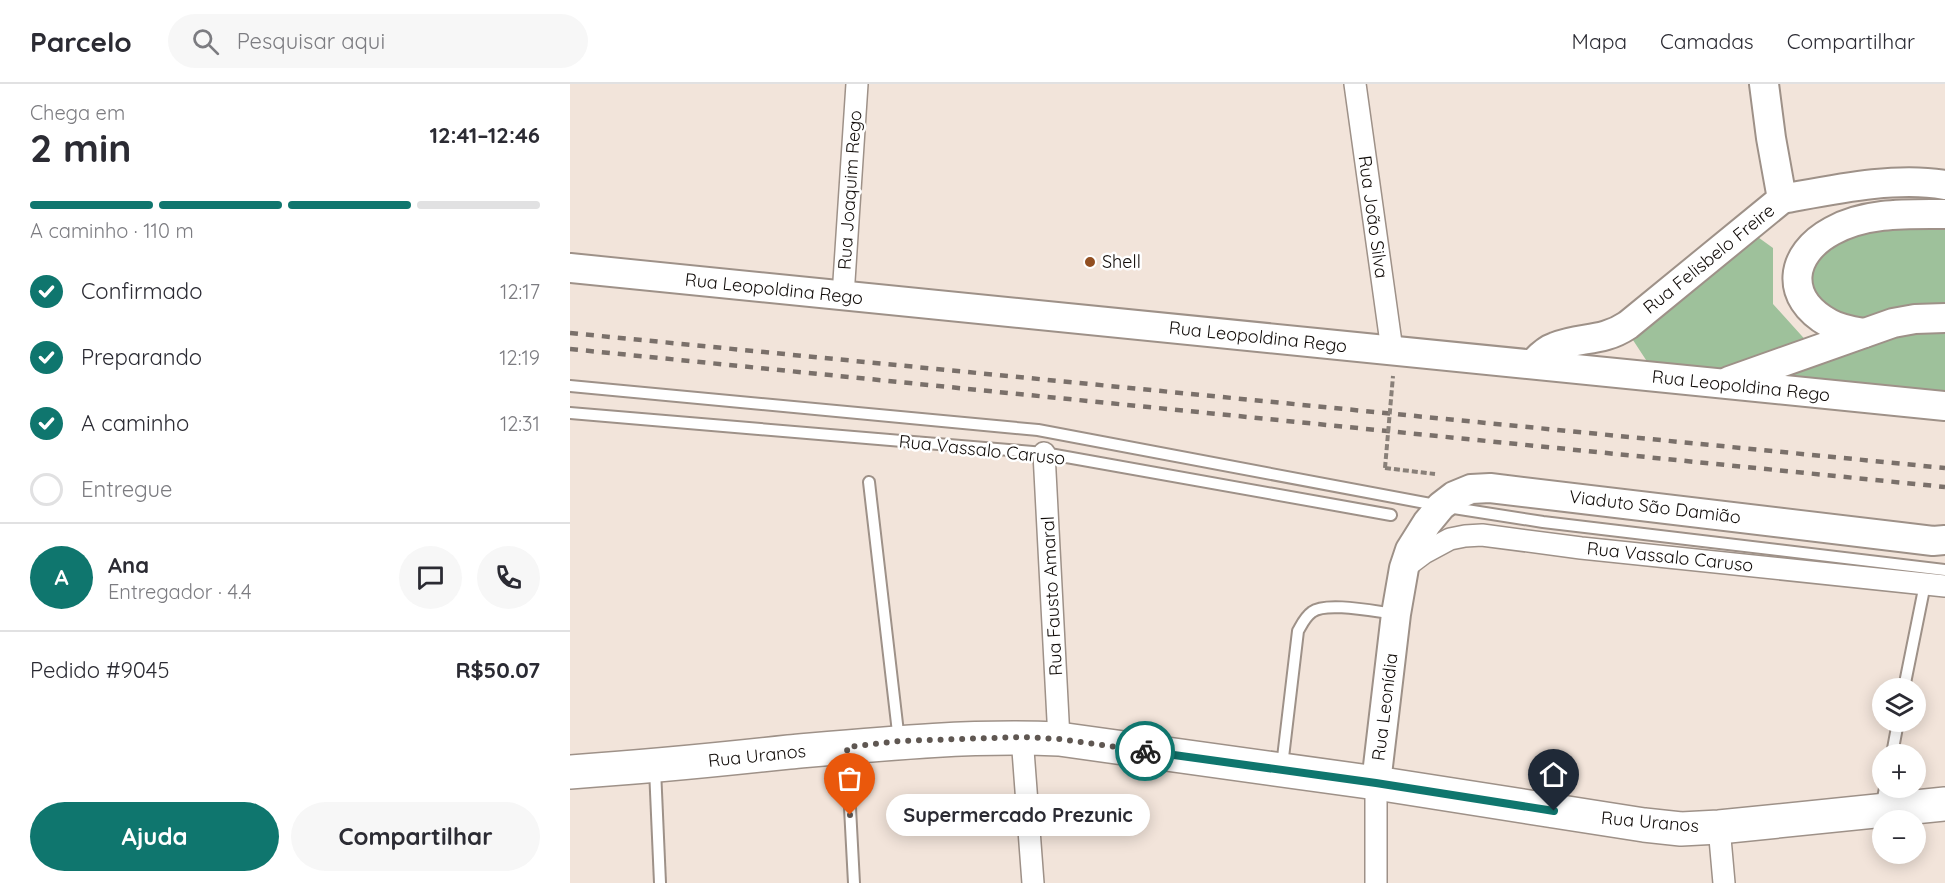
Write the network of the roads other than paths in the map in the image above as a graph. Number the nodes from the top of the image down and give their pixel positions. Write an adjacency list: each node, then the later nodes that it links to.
1 (857, 84): 8 (street, Rua Joaquim Rego)
2 (1355, 84): 11 (street, Rua João Silva)
3 (1764, 84): 5 (main road, Rua Felisbelo Freire)
4 (1945, 185): 5 (main road)
5 (1782, 199): 12 (main road, Rua Felisbelo Freire)
6 (1945, 214): 10 (main road)
7 (570, 268): 8 (main road, Rua Leopoldina Rego)
8 (843, 296): 11 (main road, Rua Leopoldina Rego)
9 (1945, 318): 10 (main road)
10 (1864, 333): 13 (main road)
11 (1392, 363): 12 (main road, Rua Leopoldina Rego)
12 (1533, 364): 13 (main road, Rua Leopoldina Rego)
13 (1721, 384): 15 (main road, Rua Leopoldina Rego)
14 (570, 386): 19 (lane)
15 (1945, 406)
16 (570, 413): 17 (lane, Rua Vassalo Caruso)
17 (1044, 453): 20 (lane, Rua Vassalo Caruso); 28 (street, Rua Fausto Amaral)
18 (870, 482): 29 (lane)
19 (1441, 506): 21 (main road, Viaduto São Damião); 22 (main road, Viaduto São Damião); 23 (lane)
20 (1391, 515)
21 (1945, 540)
22 (1404, 568): 24 (street, Rua Vassalo Caruso); 25 (main road, Rua Leonídia)
23 (1945, 570)
24 (1935, 585): 26 (lane)
25 (1396, 614): 32 (lane); 34 (main road, Rua Leonídia)
26 (1907, 678)
27 (1022, 737): 28 (main road, Rua Uranos); 29 (main road, Rua Uranos); 40 (street)
28 (1059, 739): 32 (main road, Rua Uranos)
29 (899, 741): 30 (main road, Rua Uranos)
30 (847, 747): 31 (main road, Rua Uranos); 39 (lane)
31 (655, 766): 33 (main road, Rua Uranos); 38 (lane)
32 (1282, 770): 34 (main road, Rua Uranos)
33 (570, 772)
34 (1376, 783): 37 (main road, Rua Uranos); 41 (street, Rua Leonídia)
35 (1883, 799): 36 (main road, Rua Uranos); 37 (main road, Rua Uranos)
36 (1945, 804)
37 (1719, 827): 42 (street)
38 (660, 883)
39 (854, 883)
40 (1033, 883)
41 (1376, 883)
42 (1724, 883)

